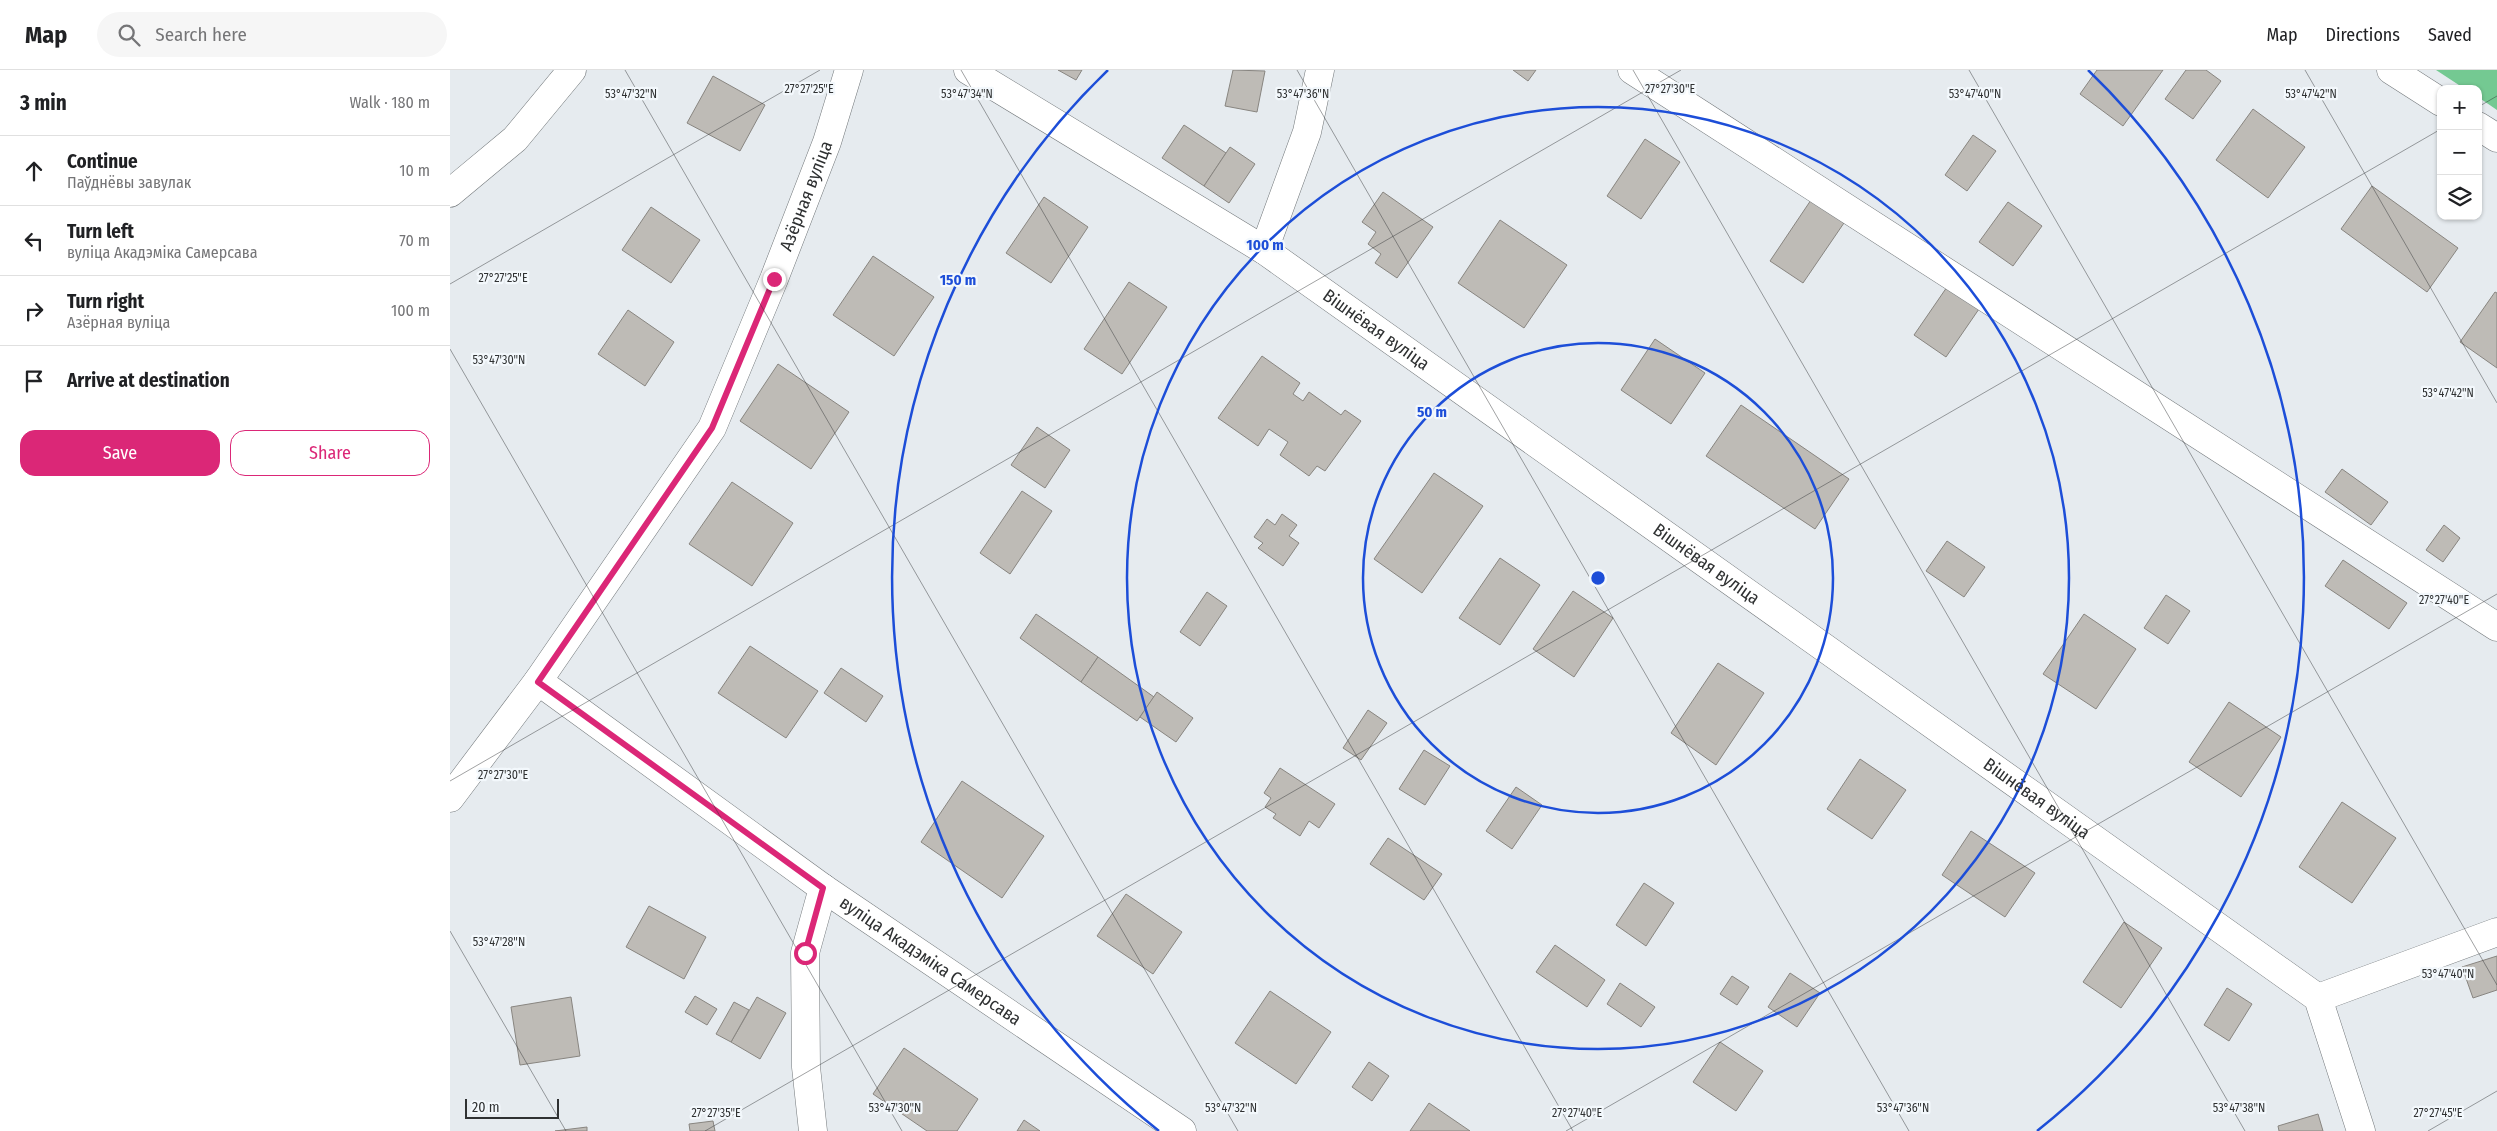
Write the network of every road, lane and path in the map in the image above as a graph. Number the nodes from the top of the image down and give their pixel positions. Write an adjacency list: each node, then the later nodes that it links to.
1 (572, 70): 10 (street)
2 (850, 70): 13 (street, Азёрная вуліца)
3 (968, 70): 11 (street, Вішнёвая вуліца)
4 (1320, 70): 11 (street)
5 (1632, 70): 12 (street)
6 (2391, 70): 7 (street)
7 (2437, 99)
8 (2482, 129): 9 (street)
9 (2497, 138)
10 (450, 193)
11 (1264, 250): 17 (street, Вішнёвая вуліца)
12 (2497, 628)
13 (538, 682): 14 (street, Азёрная вуліца); 15 (street, вуліца Акадэміка Самерсава)
14 (450, 798)
15 (823, 888): 18 (street); 19 (street, вуліца Акадэміка Самерсава)
16 (2497, 932): 17 (street)
17 (2318, 998): 20 (street)
18 (813, 1131)
19 (1182, 1131)
20 (2361, 1131)

